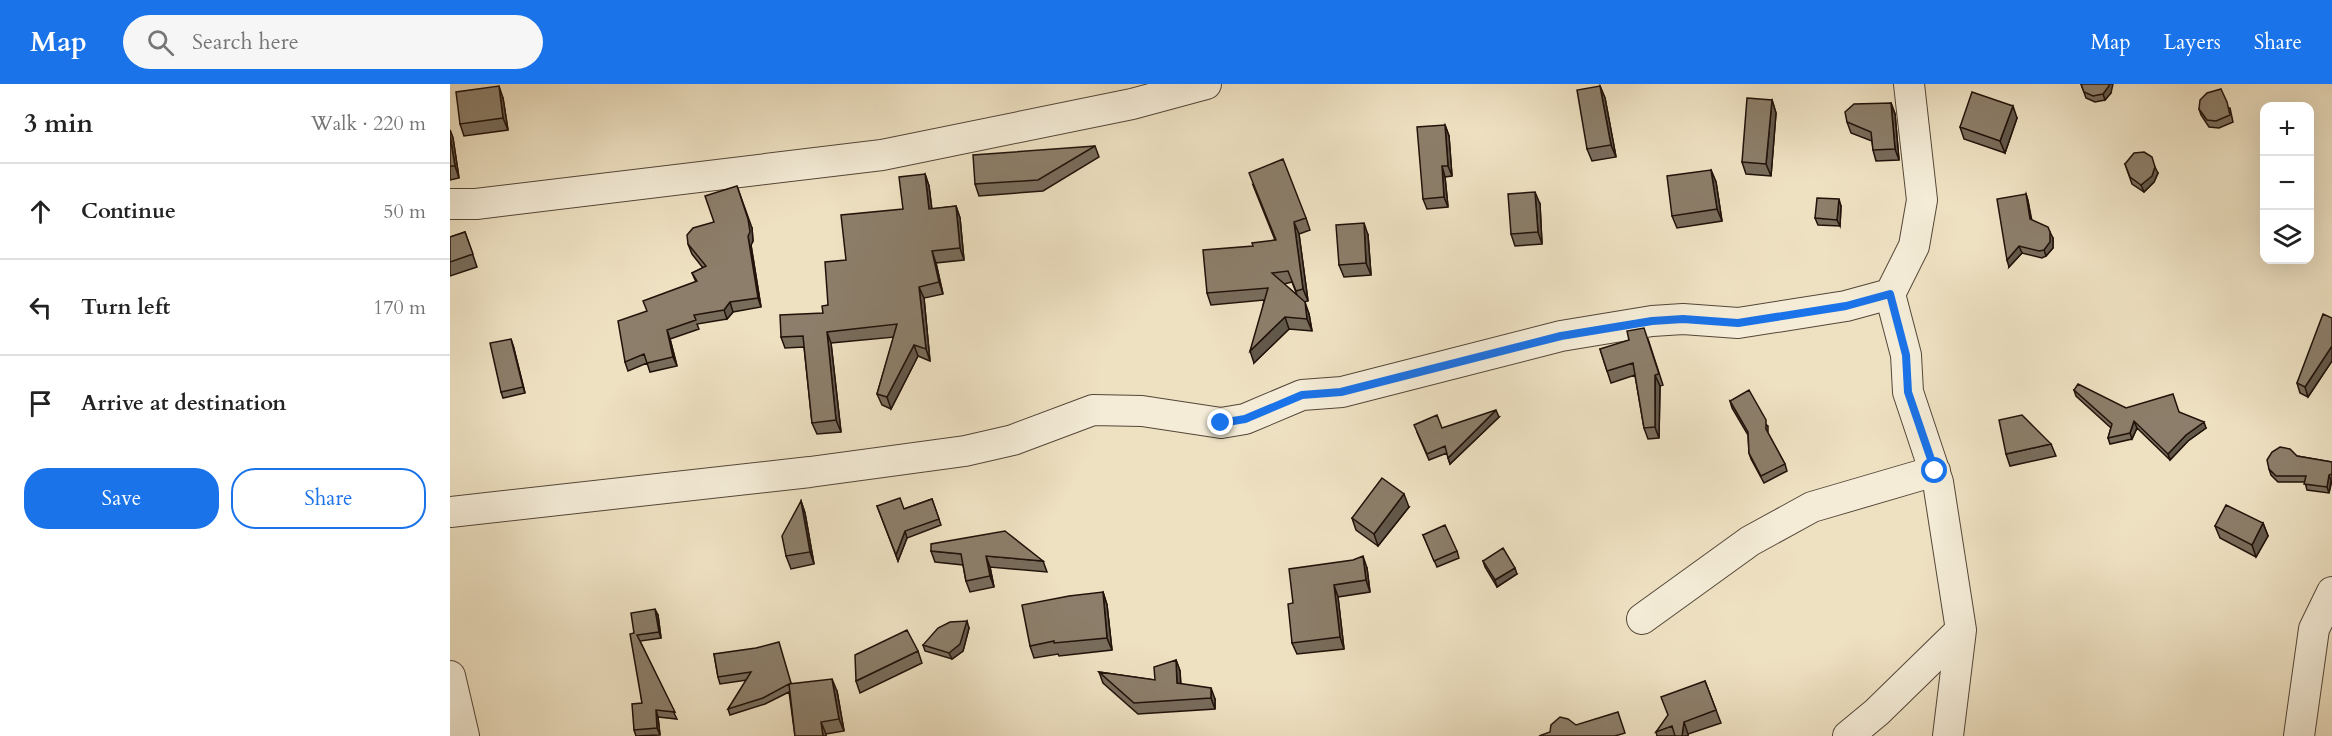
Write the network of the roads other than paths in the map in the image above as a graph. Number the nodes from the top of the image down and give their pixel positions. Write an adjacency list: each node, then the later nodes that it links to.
1 (1206, 84): 3 (street)
2 (1909, 84): 4 (street)
3 (450, 204)
4 (1890, 294): 5 (street); 6 (street)
5 (1935, 471): 8 (street); 9 (street)
6 (450, 512)
7 (2332, 592): 14 (street)
8 (1642, 619)
9 (1961, 630): 12 (street); 13 (street)
10 (450, 675): 11 (street)
11 (464, 736)
12 (1848, 736)
13 (1948, 736)
14 (2299, 736)

